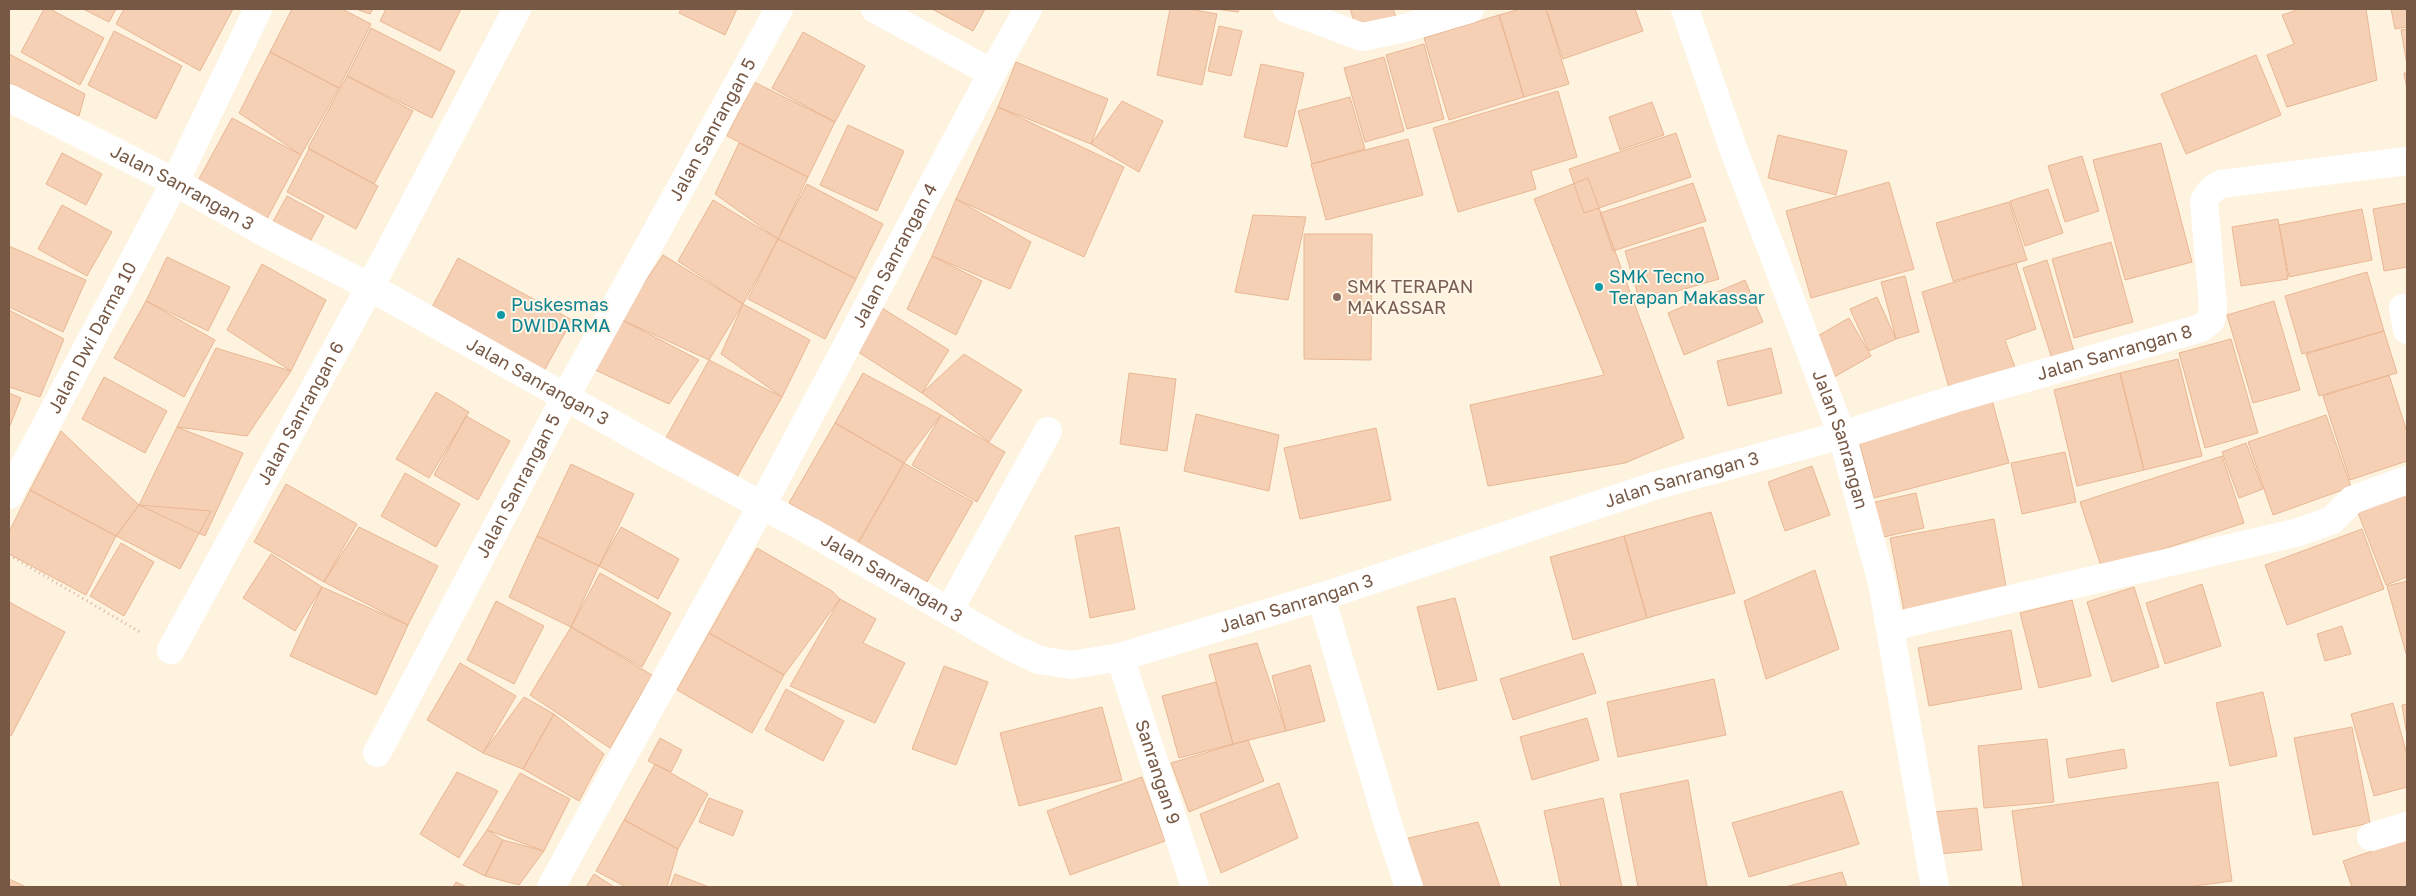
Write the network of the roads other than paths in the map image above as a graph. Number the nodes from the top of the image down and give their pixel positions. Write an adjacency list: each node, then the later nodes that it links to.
1 (258, 9): 12 (street, Jalan Dwi Darma 10)
2 (517, 9): 13 (street, Jalan Sanrangan 6)
3 (779, 9): 14 (street, Jalan Sanrangan 5)
4 (875, 9): 9 (street)
5 (1028, 9): 9 (street, Jalan Sanrangan 4)
6 (1287, 9): 7 (street)
7 (1470, 9)
8 (1685, 9): 16 (street, Jalan Sanrangan)
9 (992, 73): 19 (street, Jalan Sanrangan 4)
10 (9, 98): 12 (street, Jalan Sanrangan 3)
11 (2407, 161): 16 (street, Jalan Sanrangan 8)
12 (175, 182): 13 (street, Jalan Sanrangan 3); 18 (street, Jalan Dwi Darma 10)
13 (370, 287): 14 (street, Jalan Sanrangan 3); 23 (street, Jalan Sanrangan 6)
14 (566, 396): 19 (street, Jalan Sanrangan 3); 25 (street, Jalan Sanrangan 5)
15 (1048, 431): 21 (street)
16 (1842, 435): 20 (street, Jalan Sanrangan 3); 22 (street, Jalan Sanrangan)
17 (2407, 480): 22 (street)
18 (9, 495)
19 (762, 504): 21 (street, Jalan Sanrangan 3); 28 (street, Jalan Sanrangan 4)
20 (1322, 597): 24 (street, Jalan Sanrangan 3); 30 (street)
21 (950, 609): 24 (street, Jalan Sanrangan 3)
22 (1890, 627): 31 (street, Jalan Sanrangan)
23 (171, 650)
24 (1120, 657): 29 (street, Sanrangan 9)
25 (377, 754)
26 (2407, 826): 27 (street)
27 (2371, 837)
28 (551, 887)
29 (1196, 887)
30 (1409, 887)
31 (1935, 887)

